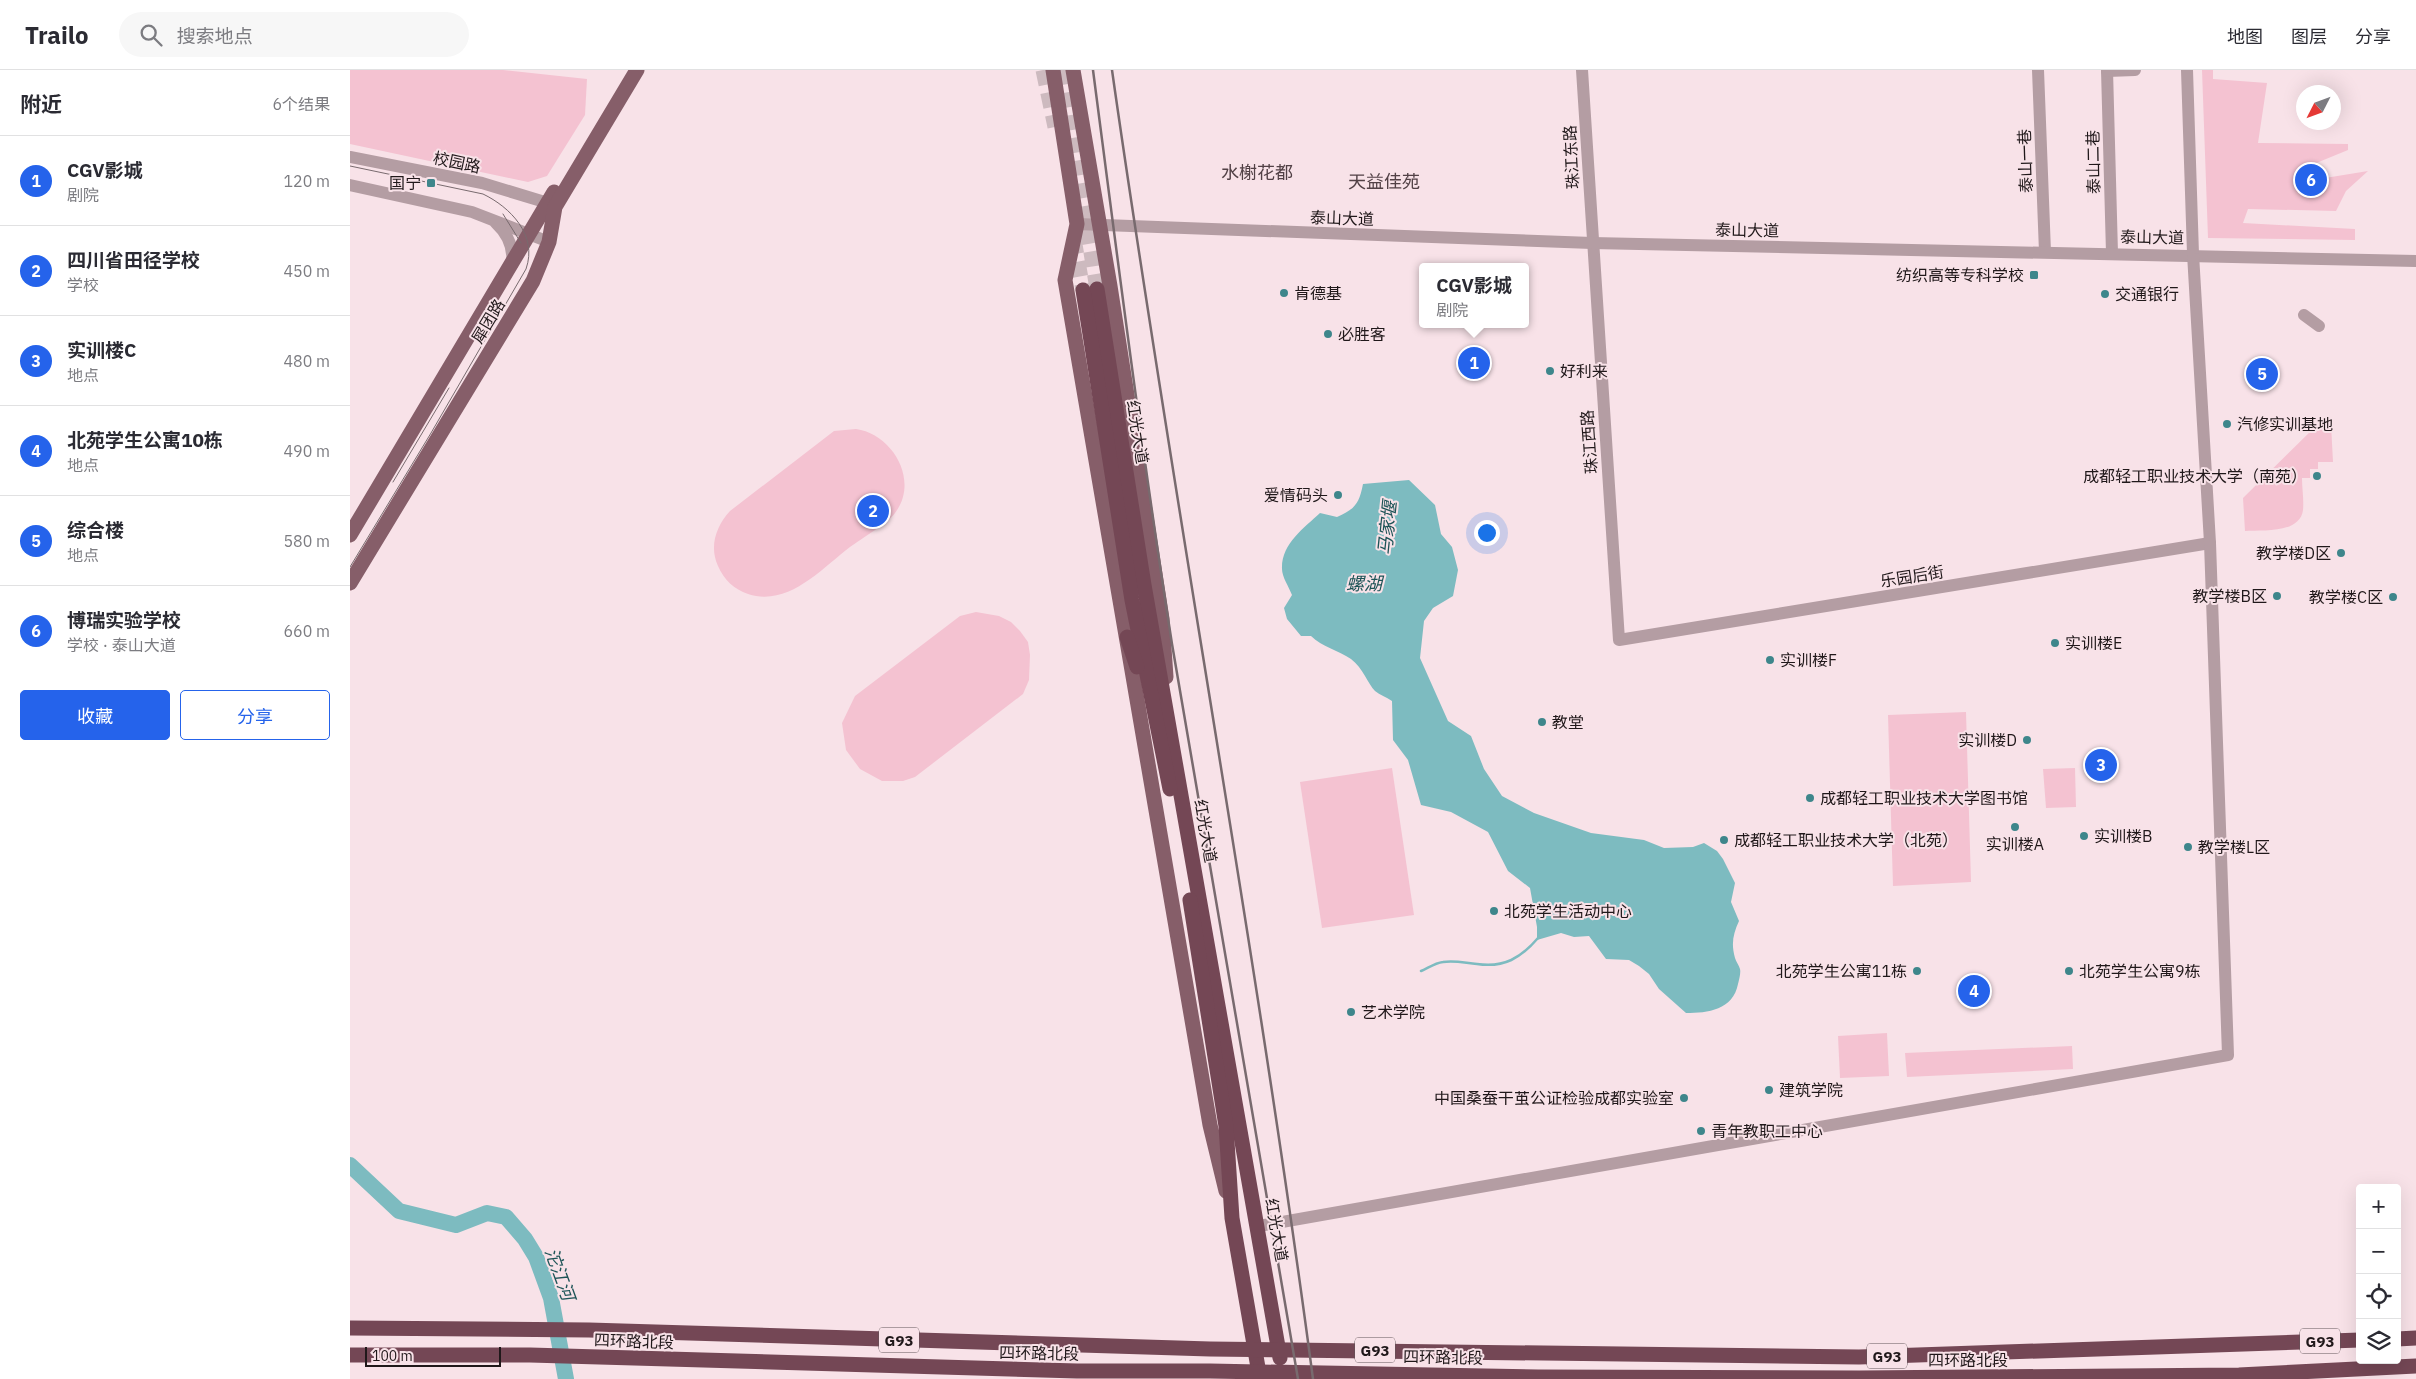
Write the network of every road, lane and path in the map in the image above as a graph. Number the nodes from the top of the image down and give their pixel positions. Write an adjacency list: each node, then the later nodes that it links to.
1 (626, 70): 13 (main road, 犀团路)
2 (637, 70): 13 (main road, 犀团路)
3 (1053, 70): 15 (main road)
4 (1072, 70): 16 (main road)
5 (1582, 70): 19 (street, 珠江东路)
6 (2038, 70): 7 (street); 20 (street, 泰山一巷)
7 (2048, 70)
8 (2107, 70): 9 (street); 21 (street, 泰山二巷)
9 (2135, 70)
10 (2187, 70): 22 (street)
11 (350, 157): 13 (street, 校园路)
12 (350, 185): 14 (street)
13 (552, 205): 17 (main road, 犀团路); 18 (main road, 犀团路)
14 (494, 221): 17 (street); 24 (street)
15 (1077, 224): 16 (street, 泰山大道); 30 (main road)
16 (1098, 225): 19 (street, 泰山大道); 32 (main road)
17 (529, 235): 18 (street); 24 (main road, 犀团路)
18 (548, 242): 29 (main road, 犀团路)
19 (1592, 243): 20 (street, 泰山大道); 31 (street, 珠江西路)
20 (2045, 252): 21 (street, 泰山大道)
21 (2112, 253): 22 (street, 泰山大道)
22 (2193, 254): 23 (street, 泰山大道); 28 (street)
23 (2416, 260)
24 (512, 265): 27 (main road, 犀团路)
25 (2304, 315): 26 (street)
26 (2319, 326)
27 (350, 535)
28 (2210, 543): 31 (street, 乐园后街); 35 (street)
29 (350, 583)
30 (1128, 638): 33 (highway); 34 (main road)
31 (1619, 640)
32 (1168, 721): 33 (highway, 红光大道); 35 (highway, 红光大道)
33 (1161, 745): 34 (highway, 红光大道)
34 (1232, 1218): 42 (highway, 红光大道)
35 (1259, 1226): 43 (highway, 红光大道)
36 (350, 1328): 39 (highway, 四环路北段 / G93)
37 (2416, 1338): 38 (highway)
38 (2401, 1339)
39 (2356, 1340)
40 (350, 1355): 41 (highway, 四环路北段 / G93)
41 (2416, 1366)
42 (1260, 1379)
43 (1284, 1379)

